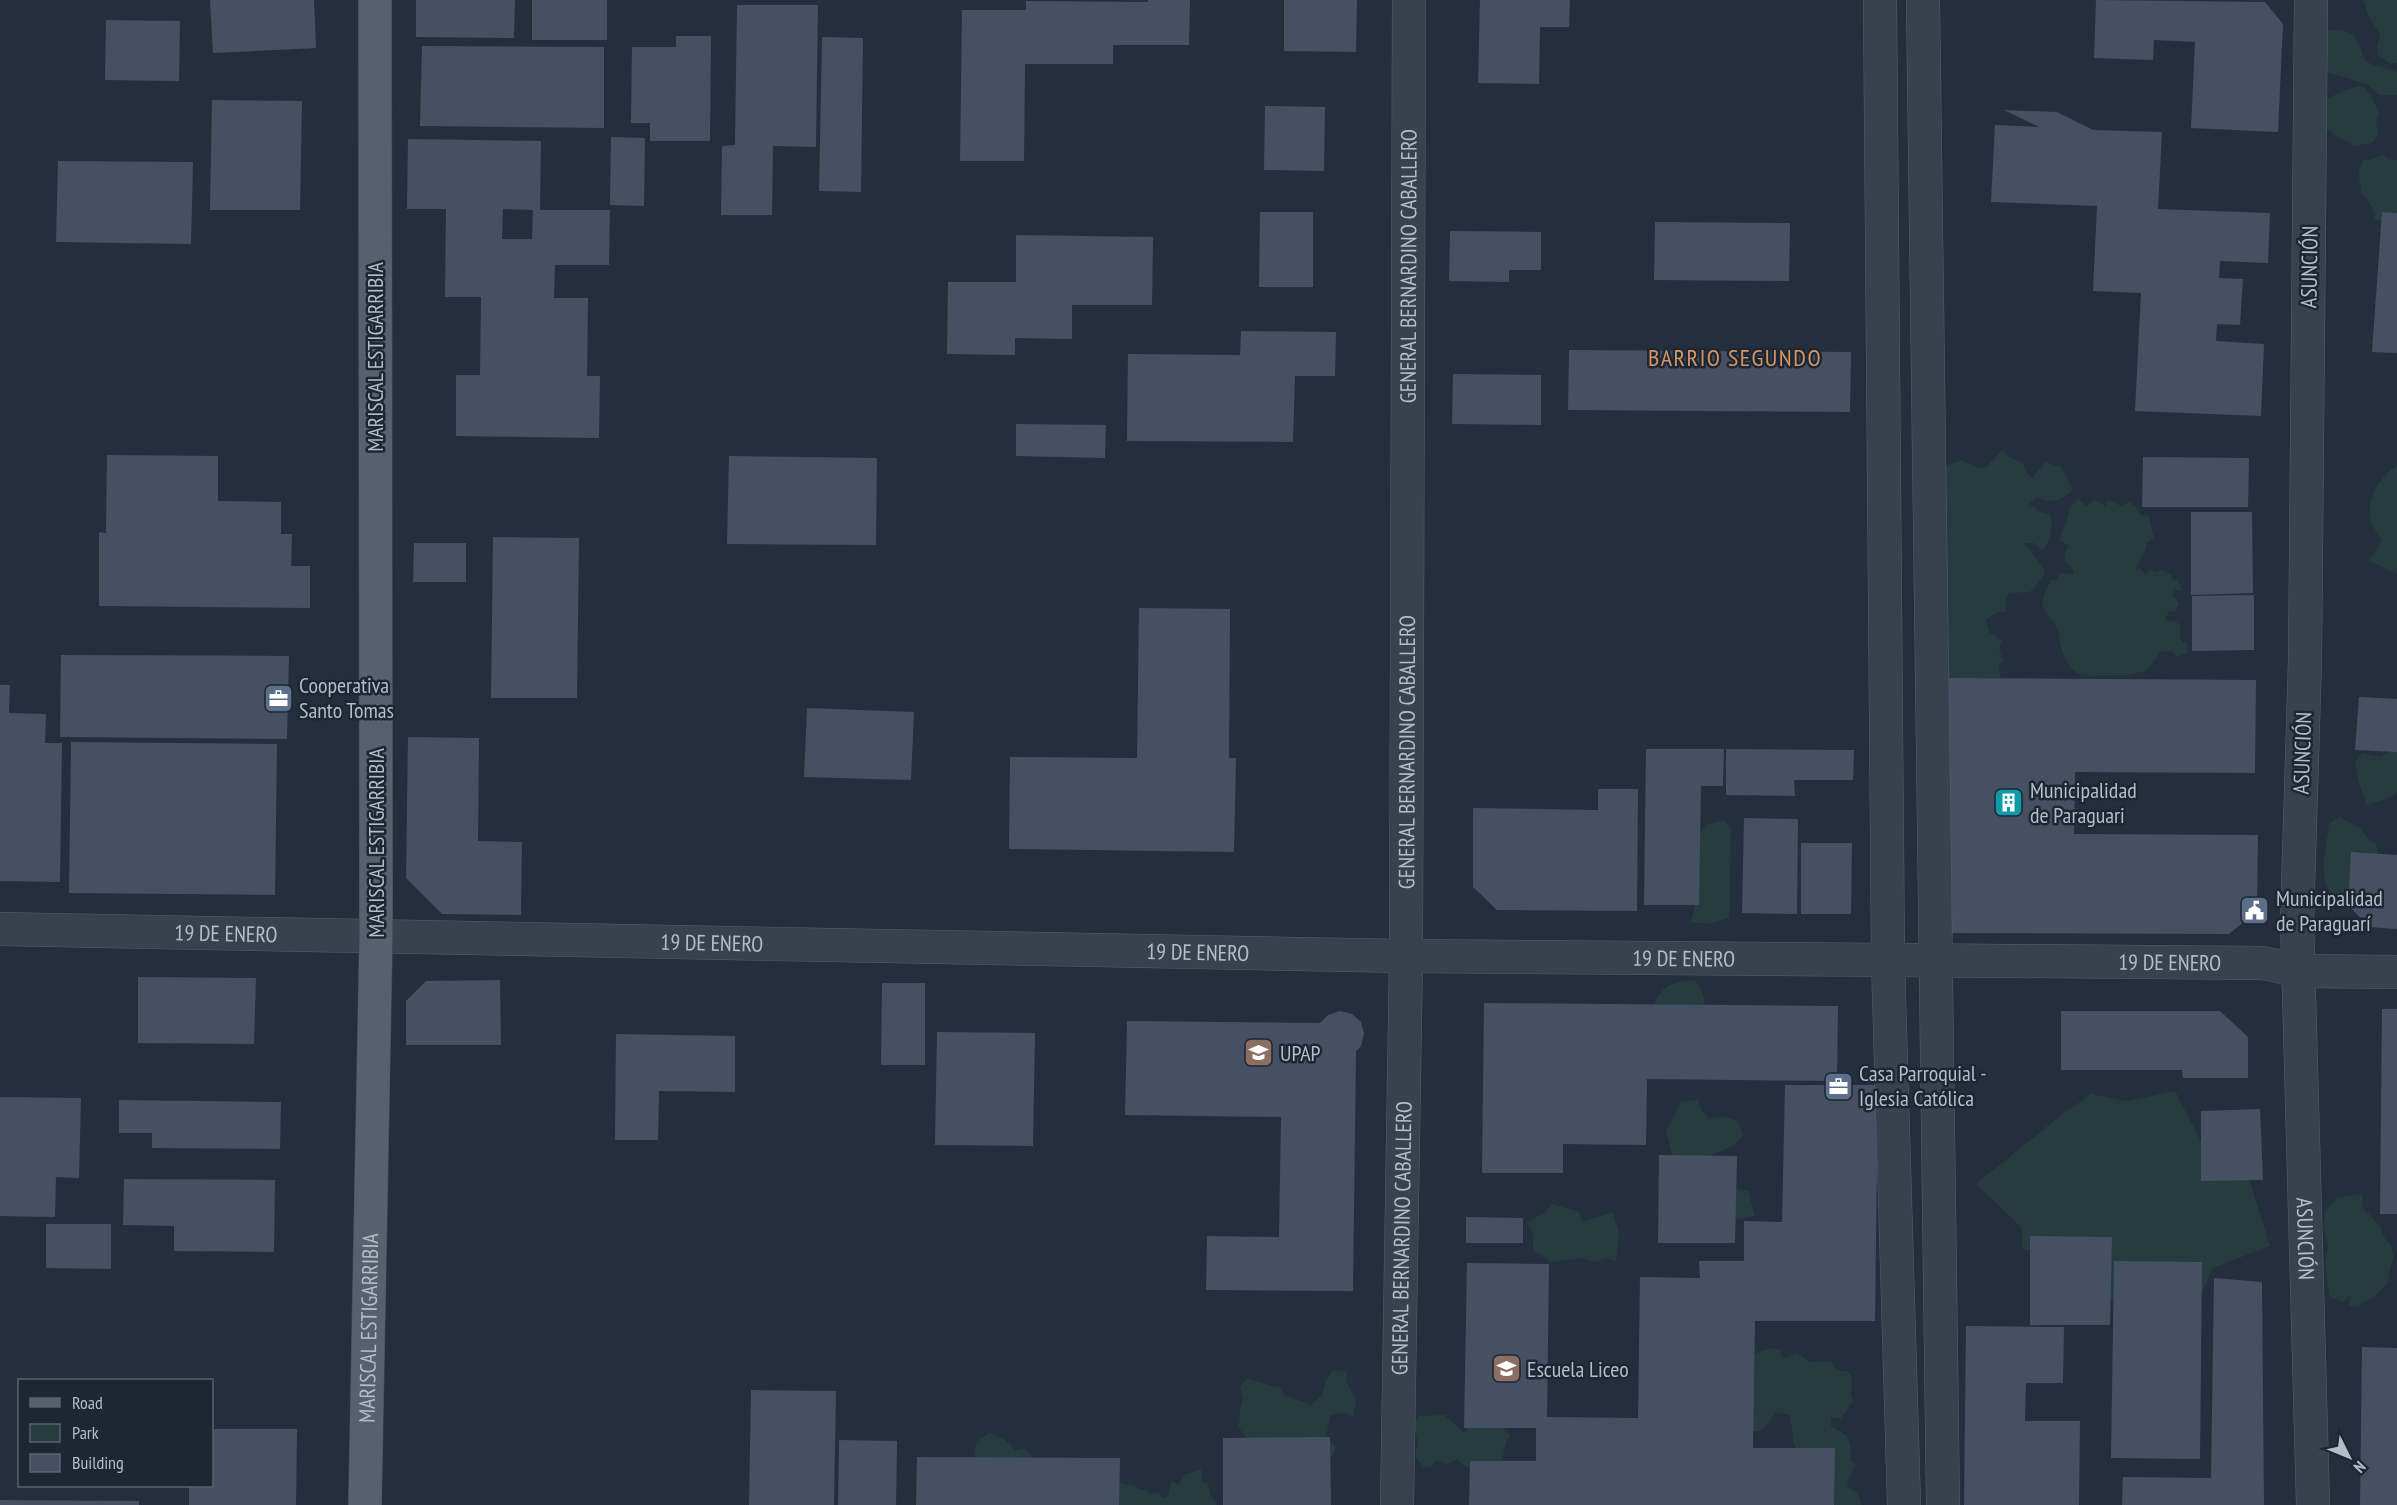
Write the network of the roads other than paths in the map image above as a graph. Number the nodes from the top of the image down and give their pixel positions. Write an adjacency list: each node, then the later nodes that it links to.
1 (375, 0): 7 (main road, MARISCAL ESTIGARRIBIA)
2 (1409, 0): 8 (street, GENERAL BERNARDINO CABALLERO)
3 (1880, 0): 9 (street)
4 (1923, 0): 10 (street)
5 (2312, 0): 11 (street, ASUNCIÓN)
6 (0, 929): 7 (street, 19 DE ENERO)
7 (376, 935): 8 (street, 19 DE ENERO); 13 (main road, MARISCAL ESTIGARRIBIA)
8 (1406, 956): 9 (street, 19 DE ENERO); 14 (street, GENERAL BERNARDINO CABALLERO)
9 (1888, 961): 10 (street, 19 DE ENERO); 15 (street)
10 (1936, 961): 11 (street, 19 DE ENERO); 16 (street)
11 (2300, 971): 12 (street, 19 DE ENERO); 17 (street, ASUNCIÓN)
12 (2397, 972)
13 (365, 1505)
14 (1397, 1505)
15 (1904, 1505)
16 (1943, 1505)
17 (2313, 1505)

